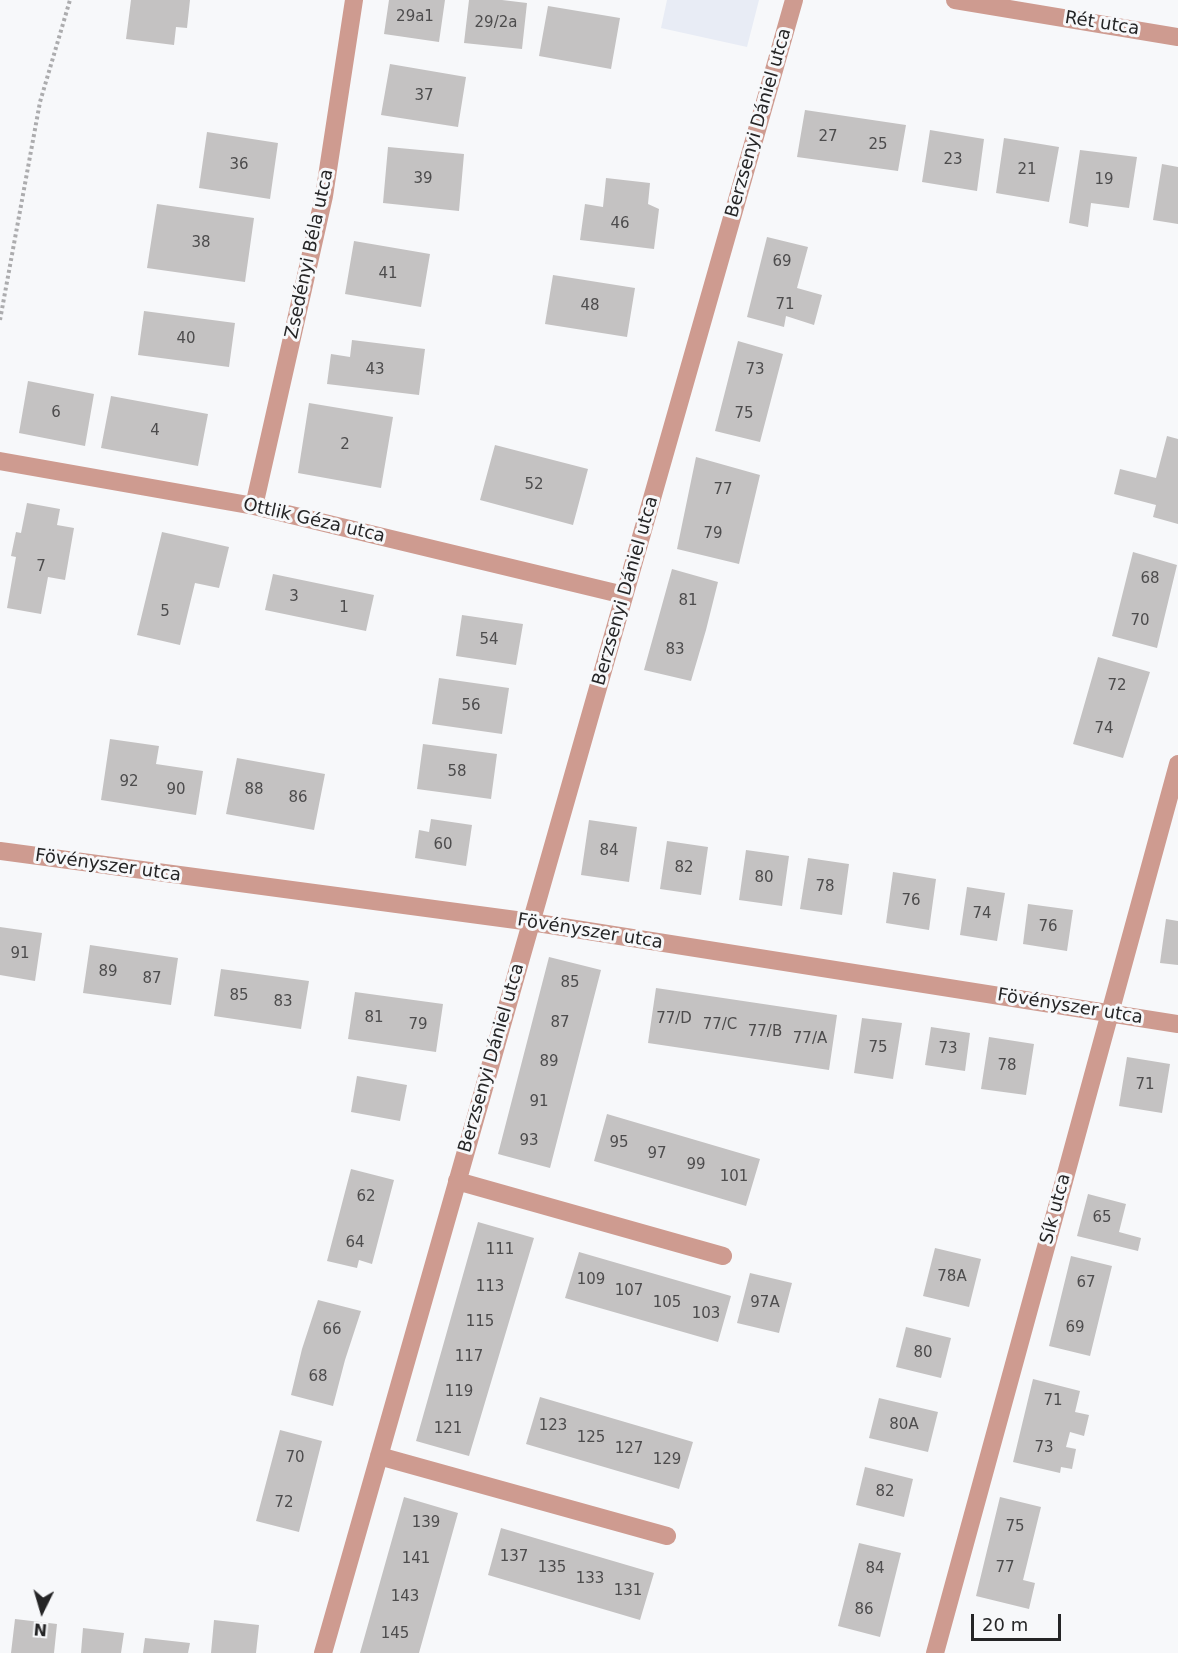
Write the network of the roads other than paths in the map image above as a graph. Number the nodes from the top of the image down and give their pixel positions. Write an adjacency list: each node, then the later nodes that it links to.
1 (354, 0): 6 (street, Zsedényi Béla utca)
2 (794, 0): 7 (street, Berzsenyi Dániel utca)
3 (955, 0): 4 (street, Rét utca)
4 (1178, 37)
5 (0, 460): 6 (street, Ottlik Géza utca)
6 (254, 506): 7 (street, Ottlik Géza utca)
7 (624, 595): 10 (street, Berzsenyi Dániel utca)
8 (1178, 764): 11 (street, Sík utca)
9 (0, 851): 10 (street, Fövényszer utca)
10 (531, 922): 11 (street, Fövényszer utca); 13 (street, Berzsenyi Dániel utca)
11 (1110, 1013): 12 (street, Fövényszer utca); 18 (street, Sík utca)
12 (1178, 1024)
13 (457, 1181): 14 (street); 15 (street, Berzsenyi Dániel utca)
14 (723, 1256)
15 (379, 1456): 16 (street); 17 (street, Berzsenyi Dániel utca)
16 (667, 1536)
17 (323, 1653)
18 (935, 1653)

